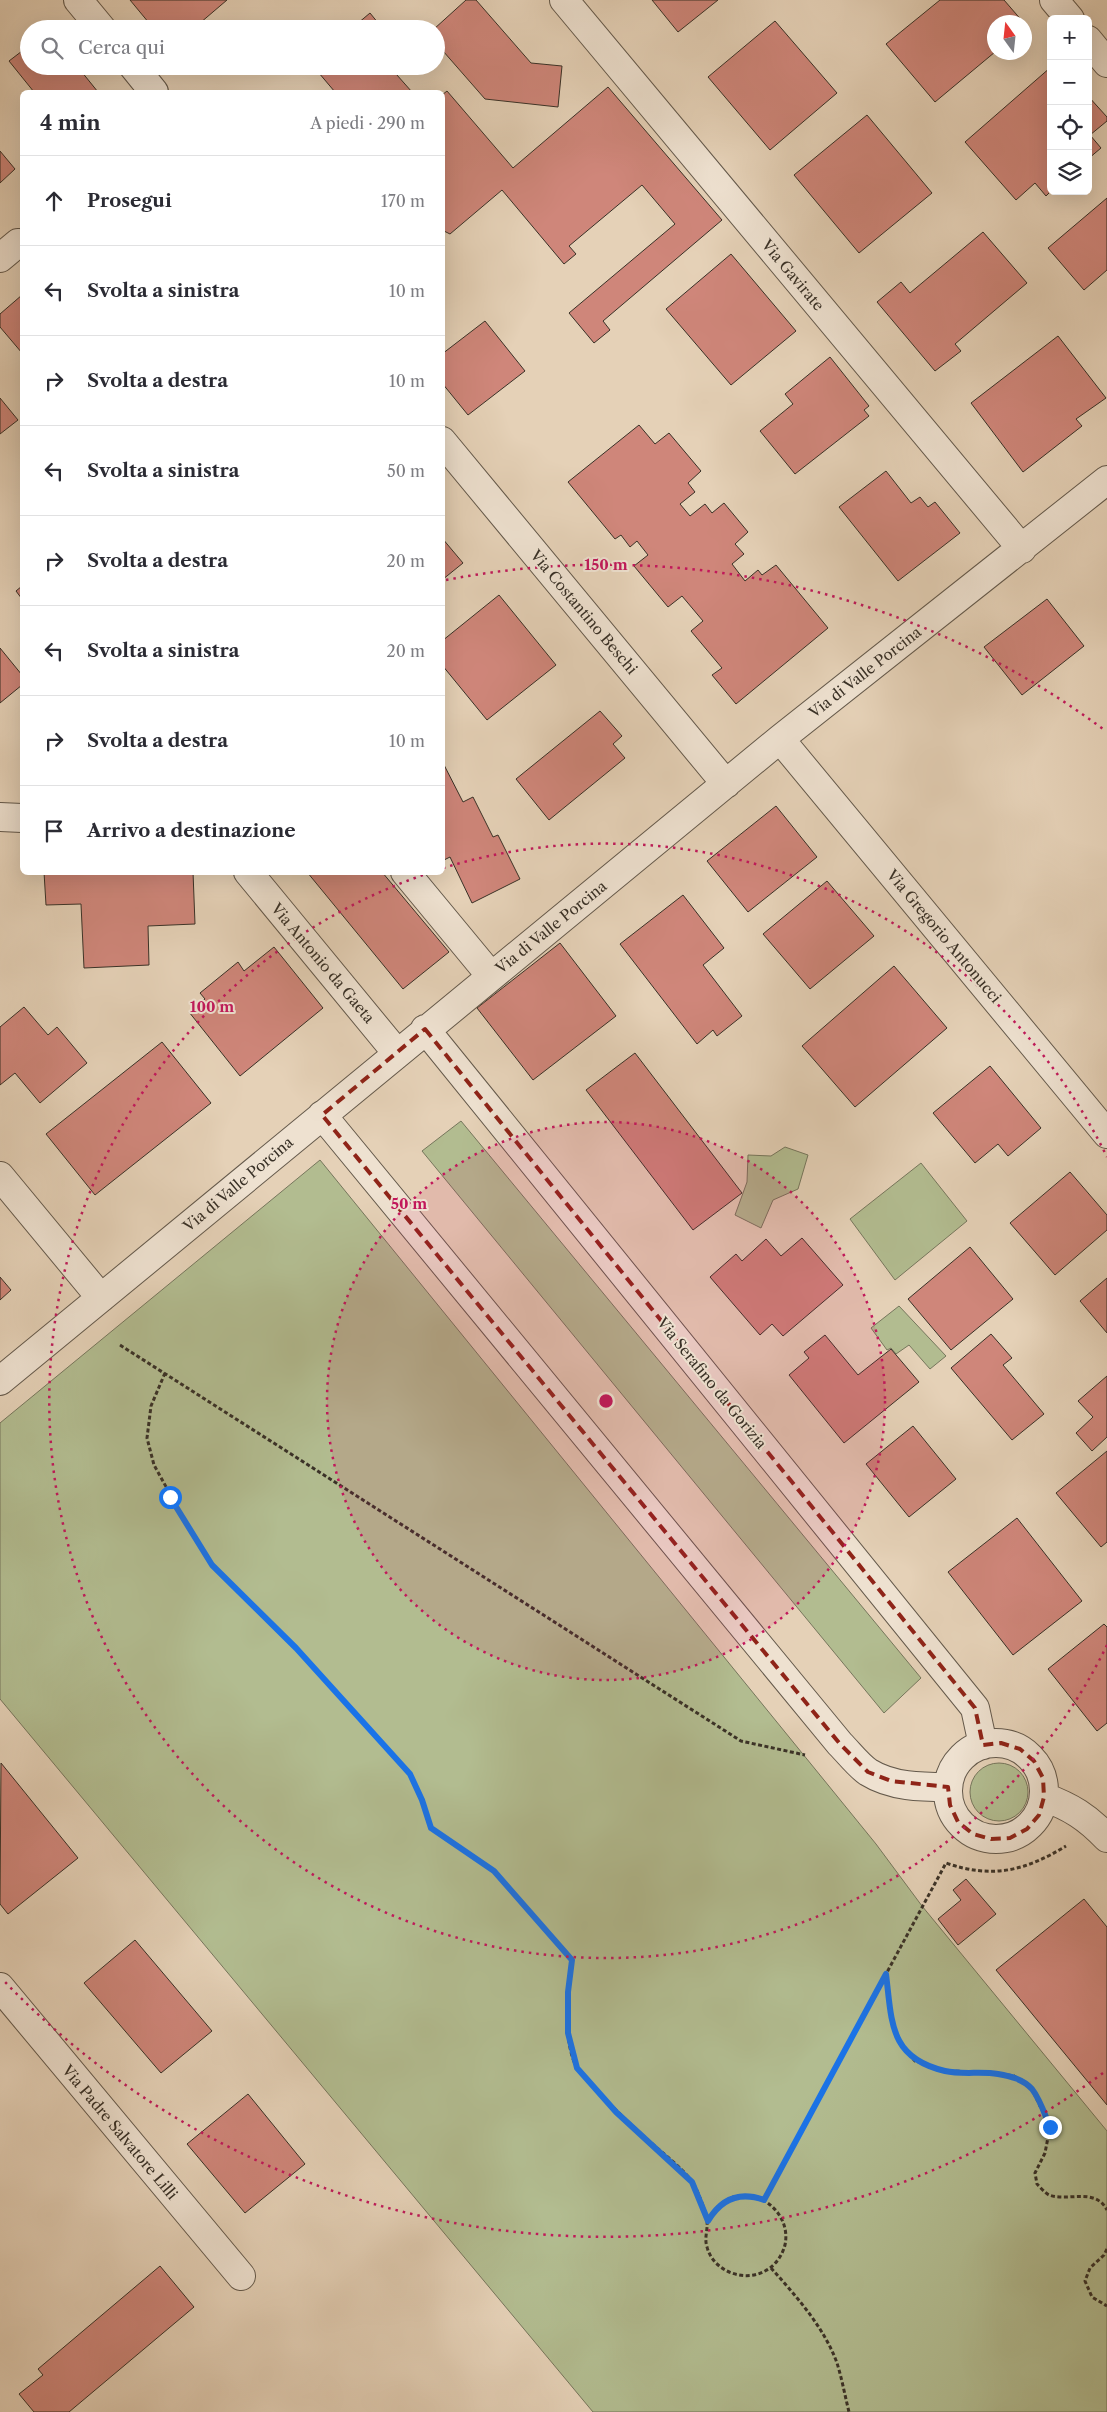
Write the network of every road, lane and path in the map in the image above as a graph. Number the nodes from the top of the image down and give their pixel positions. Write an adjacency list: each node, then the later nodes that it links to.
1 (78, 0): 5 (street)
2 (564, 0): 12 (street, Via Gavirate)
3 (1054, 0): 4 (street)
4 (1067, 15)
5 (95, 20)
6 (1092, 45): 7 (street)
7 (1107, 63)
8 (140, 75): 9 (street)
9 (152, 90)
10 (445, 445): 14 (street, Via Costantino Beschi)
11 (1107, 480): 12 (street, Via di Valle Porcina)
12 (1022, 550): 13 (street, Via di Valle Porcina)
13 (780, 739): 14 (street, Via di Valle Porcina); 23 (street, Via Gregorio Antonucci)
14 (726, 784): 19 (street, Via di Valle Porcina)
15 (0, 817): 16 (street)
16 (20, 818)
17 (250, 875): 21 (street, Via Antonio da Gaeta)
18 (407, 875): 19 (street)
19 (491, 976): 20 (street, Via di Valle Porcina)
20 (425, 1029): 21 (street, Via di Valle Porcina); 29 (street, Via Serafino da Gorizia)
21 (397, 1053): 22 (street, Via di Valle Porcina)
22 (322, 1115): 25 (street, Via di Valle Porcina); 31 (street)
23 (1107, 1134)
24 (0, 1176): 25 (street)
25 (100, 1298): 28 (street, Via di Valle Porcina)
26 (120, 1345): 27 (path)
27 (165, 1373): 30 (path); 38 (path)
28 (0, 1381)
29 (983, 1745): 31 (street); 32 (street)
30 (814, 1757)
31 (948, 1786): 32 (street)
32 (1044, 1797): 33 (street)
33 (1101, 1831): 34 (path)
34 (886, 1974): 36 (path); 37 (path)
35 (0, 1987): 41 (street, Via Padre Salvatore Lilli)
36 (764, 2200): 38 (path); 40 (path)
37 (1107, 2210)
38 (708, 2221): 40 (path)
39 (1107, 2250): 42 (path)
40 (771, 2268): 43 (path)
41 (241, 2276)
42 (1107, 2306)
43 (849, 2412)

